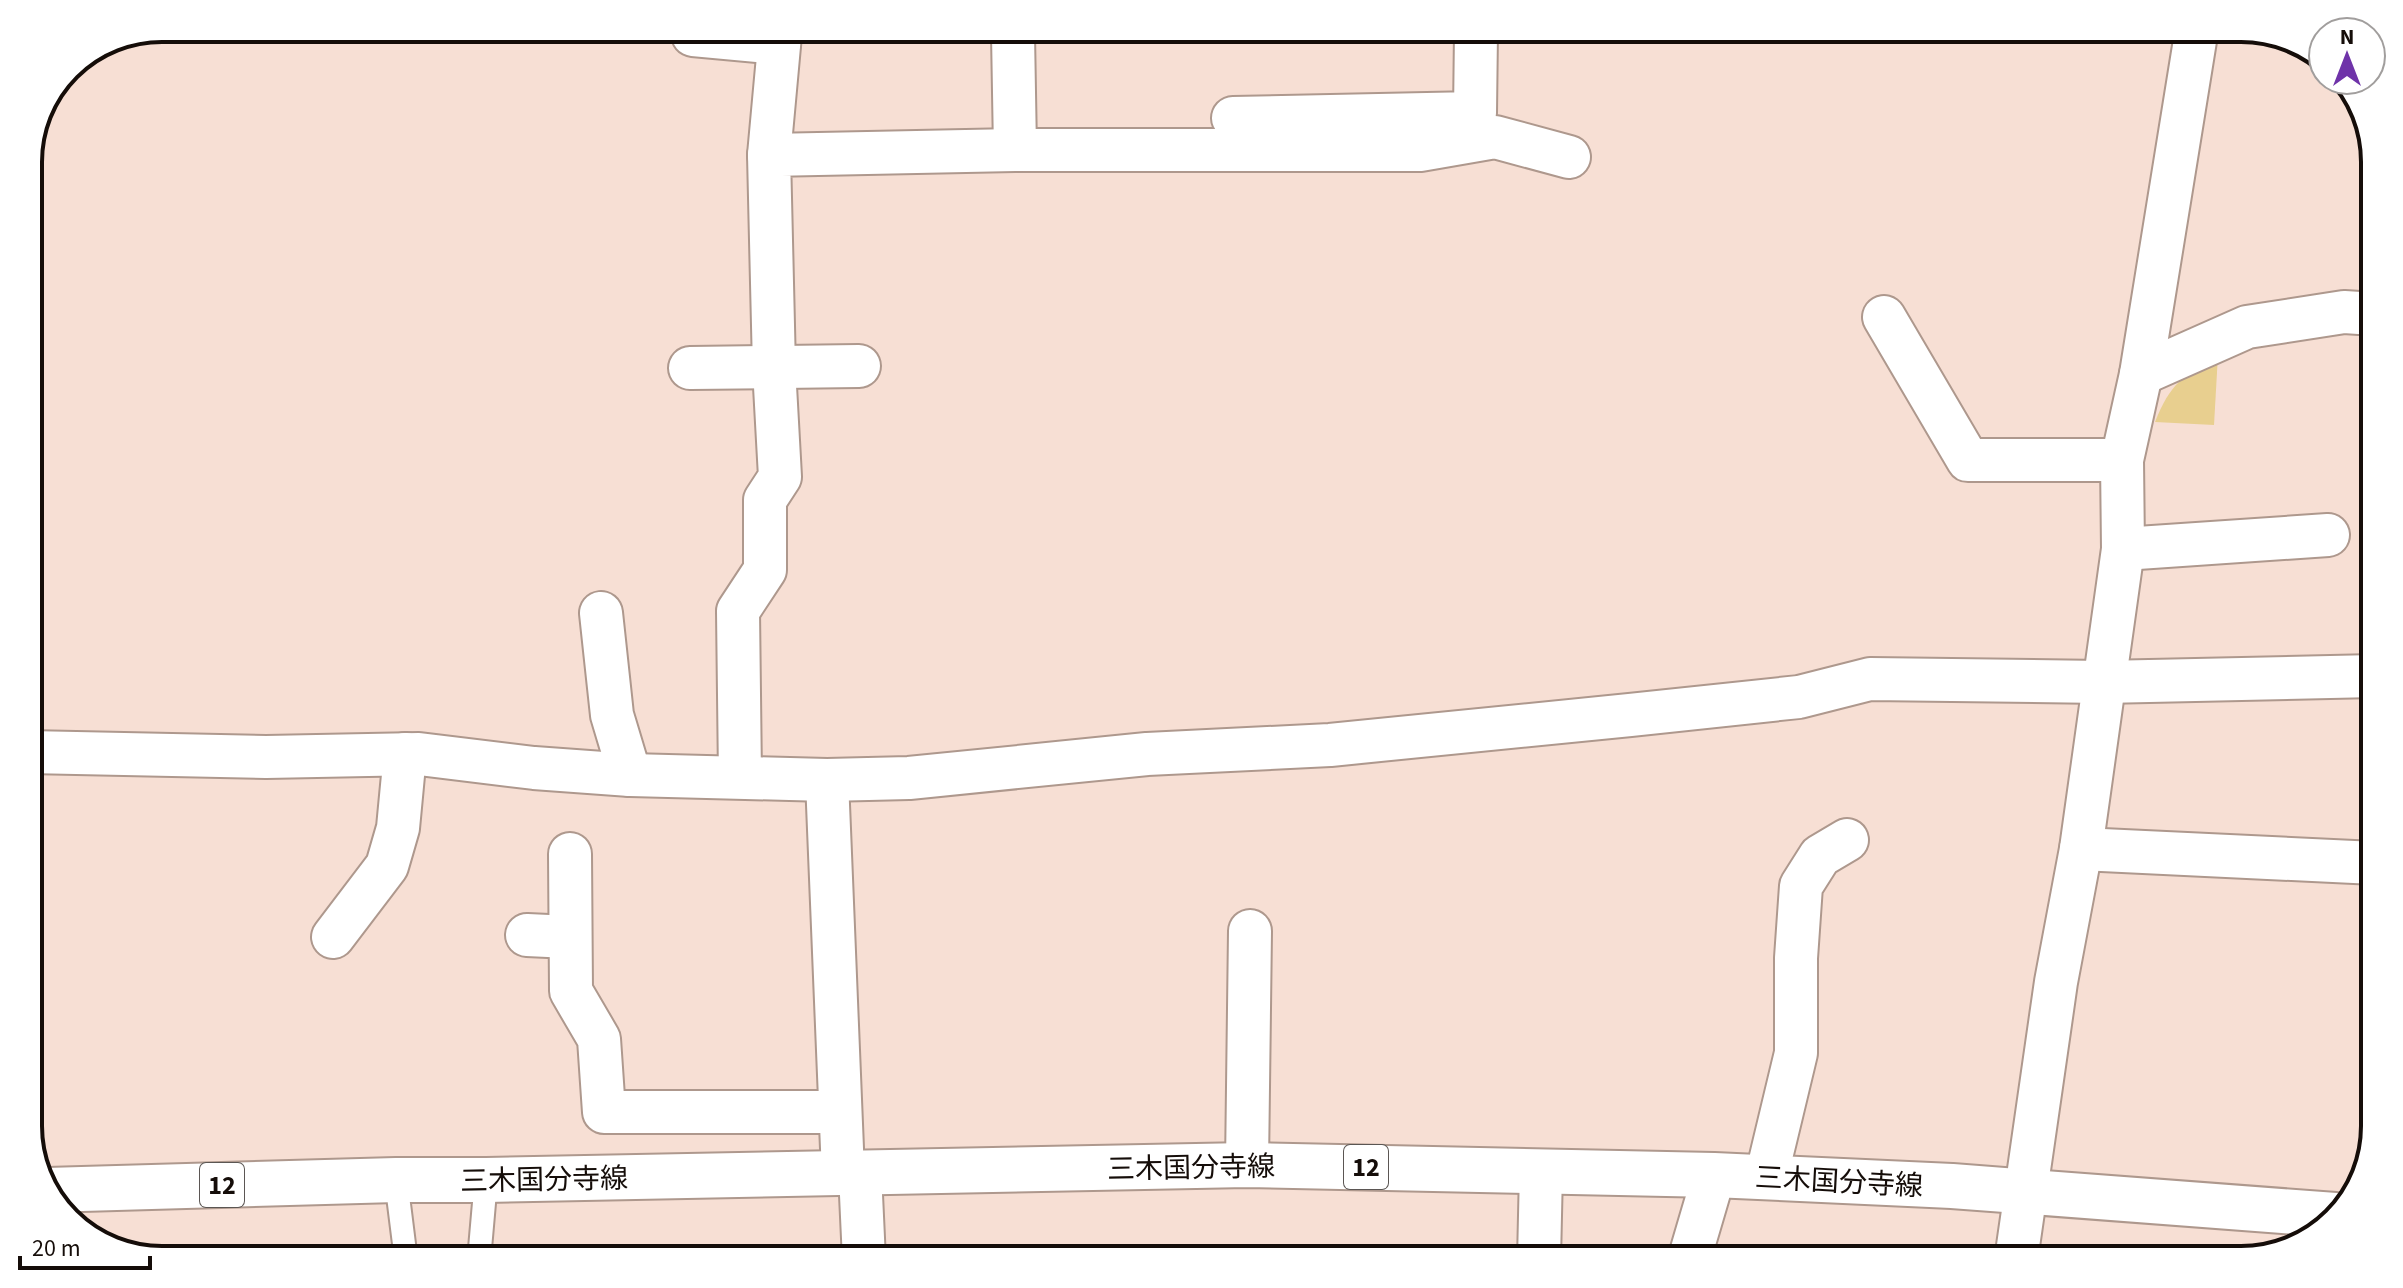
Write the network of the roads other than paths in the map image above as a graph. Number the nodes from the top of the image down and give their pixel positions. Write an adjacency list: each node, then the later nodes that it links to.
1 (779, 42): 7 (street)
2 (1013, 42): 6 (street)
3 (1476, 42): 5 (street)
4 (2195, 42): 14 (street)
5 (1233, 118)
6 (1015, 150): 7 (street); 8 (street)
7 (769, 155): 13 (street)
8 (1569, 157)
9 (2361, 313): 14 (street)
10 (1884, 317): 15 (street)
11 (859, 366): 13 (street)
12 (690, 368): 13 (street)
13 (774, 368): 24 (street)
14 (2141, 374): 15 (street)
15 (2122, 460): 17 (street)
16 (2328, 535): 17 (street)
17 (2123, 549): 20 (street)
18 (601, 613): 23 (street)
19 (2361, 676): 20 (street)
20 (2103, 682): 25 (street); 27 (street)
21 (42, 752): 22 (street)
22 (405, 754): 23 (street); 32 (street)
23 (630, 775): 24 (street)
24 (740, 777): 25 (street)
25 (827, 780): 34 (street)
26 (1847, 840): 39 (street)
27 (2081, 849): 29 (street); 43 (street)
28 (570, 854): 33 (street)
29 (2361, 862)
30 (1250, 931): 35 (street)
31 (527, 935): 33 (street)
32 (333, 937)
33 (570, 937): 34 (street)
34 (840, 1112): 37 (street)
35 (1247, 1165): 36 (main road, 三木国分寺線 / 12); 37 (main road, 三木国分寺線 / 12)
36 (1541, 1171): 38 (main road, 三木国分寺線 / 12); 48 (street)
37 (851, 1173): 41 (main road, 三木国分寺線 / 12); 47 (street)
38 (1714, 1175): 39 (main road, 三木国分寺線 / 12); 49 (street)
39 (1766, 1178): 43 (main road, 三木国分寺線 / 12)
40 (396, 1180): 41 (main road, 三木国分寺線 / 12); 42 (main road, 三木国分寺線 / 12); 45 (lane)
41 (486, 1180): 46 (lane)
42 (61, 1190)
43 (2024, 1193): 44 (main road, 三木国分寺線 / 12); 50 (street)
44 (2322, 1214)
45 (404, 1246)
46 (480, 1246)
47 (862, 1246)
48 (1539, 1246)
49 (1693, 1246)
50 (2018, 1246)

